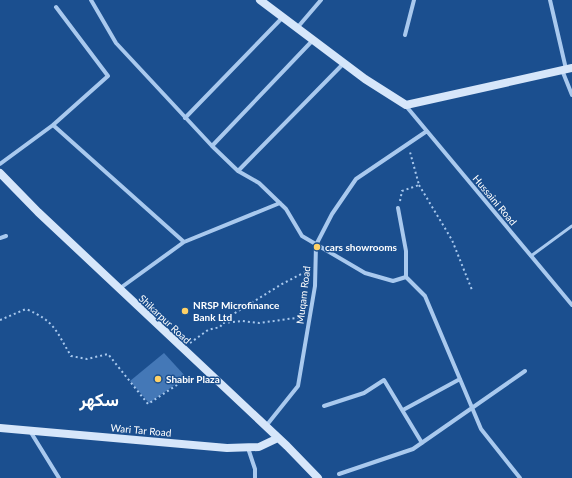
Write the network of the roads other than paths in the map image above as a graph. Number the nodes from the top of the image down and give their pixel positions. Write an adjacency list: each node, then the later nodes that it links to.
1 (91, 0): 15 (street)
2 (260, 0): 7 (street)
3 (321, 0): 8 (street)
4 (414, 0): 9 (street)
5 (550, 0): 12 (street)
6 (56, 7): 16 (street)
7 (283, 17): 8 (street); 15 (street)
8 (297, 28): 10 (street)
9 (405, 35)
10 (313, 40): 11 (street); 18 (street)
11 (344, 63): 14 (street); 20 (street)
12 (566, 69): 13 (street); 14 (street)
13 (572, 95)
14 (406, 106): 17 (street, Hussaini Road)
15 (185, 118): 18 (street)
16 (53, 125): 19 (street); 27 (street)
17 (427, 131): 28 (street, Muqam Road); 29 (street, Hussaini Road)
18 (212, 146): 20 (street)
19 (0, 164)
20 (238, 171): 22 (street)
21 (0, 173): 31 (street, Shikarpur Road)
22 (280, 203): 27 (street); 28 (street)
23 (398, 208): 30 (street)
24 (572, 226): 29 (lane)
25 (6, 236): 26 (street)
26 (0, 238)
27 (184, 242): 31 (street)
28 (316, 245): 30 (street); 38 (street, Muqam Road)
29 (531, 256): 32 (street, Hussaini Road)
30 (406, 277): 34 (street)
31 (119, 289): 38 (street, Shikarpur Road)
32 (572, 305)
33 (525, 371): 36 (street)
34 (460, 378): 36 (street); 37 (street)
35 (324, 406): 37 (street)
36 (472, 407): 42 (street); 48 (street)
37 (402, 410): 42 (street)
38 (266, 426): 41 (street, Shikarpur Road)
39 (0, 428): 40 (street, Wari Tar Road)
40 (29, 430): 43 (street, Wari Tar Road); 45 (street)
41 (278, 438): 43 (street, Wari Tar Road); 47 (street, Shikarpur Road)
42 (422, 442): 44 (street)
43 (248, 448): 46 (street)
44 (339, 474)
45 (59, 478)
46 (255, 478)
47 (318, 478)
48 (520, 478)

